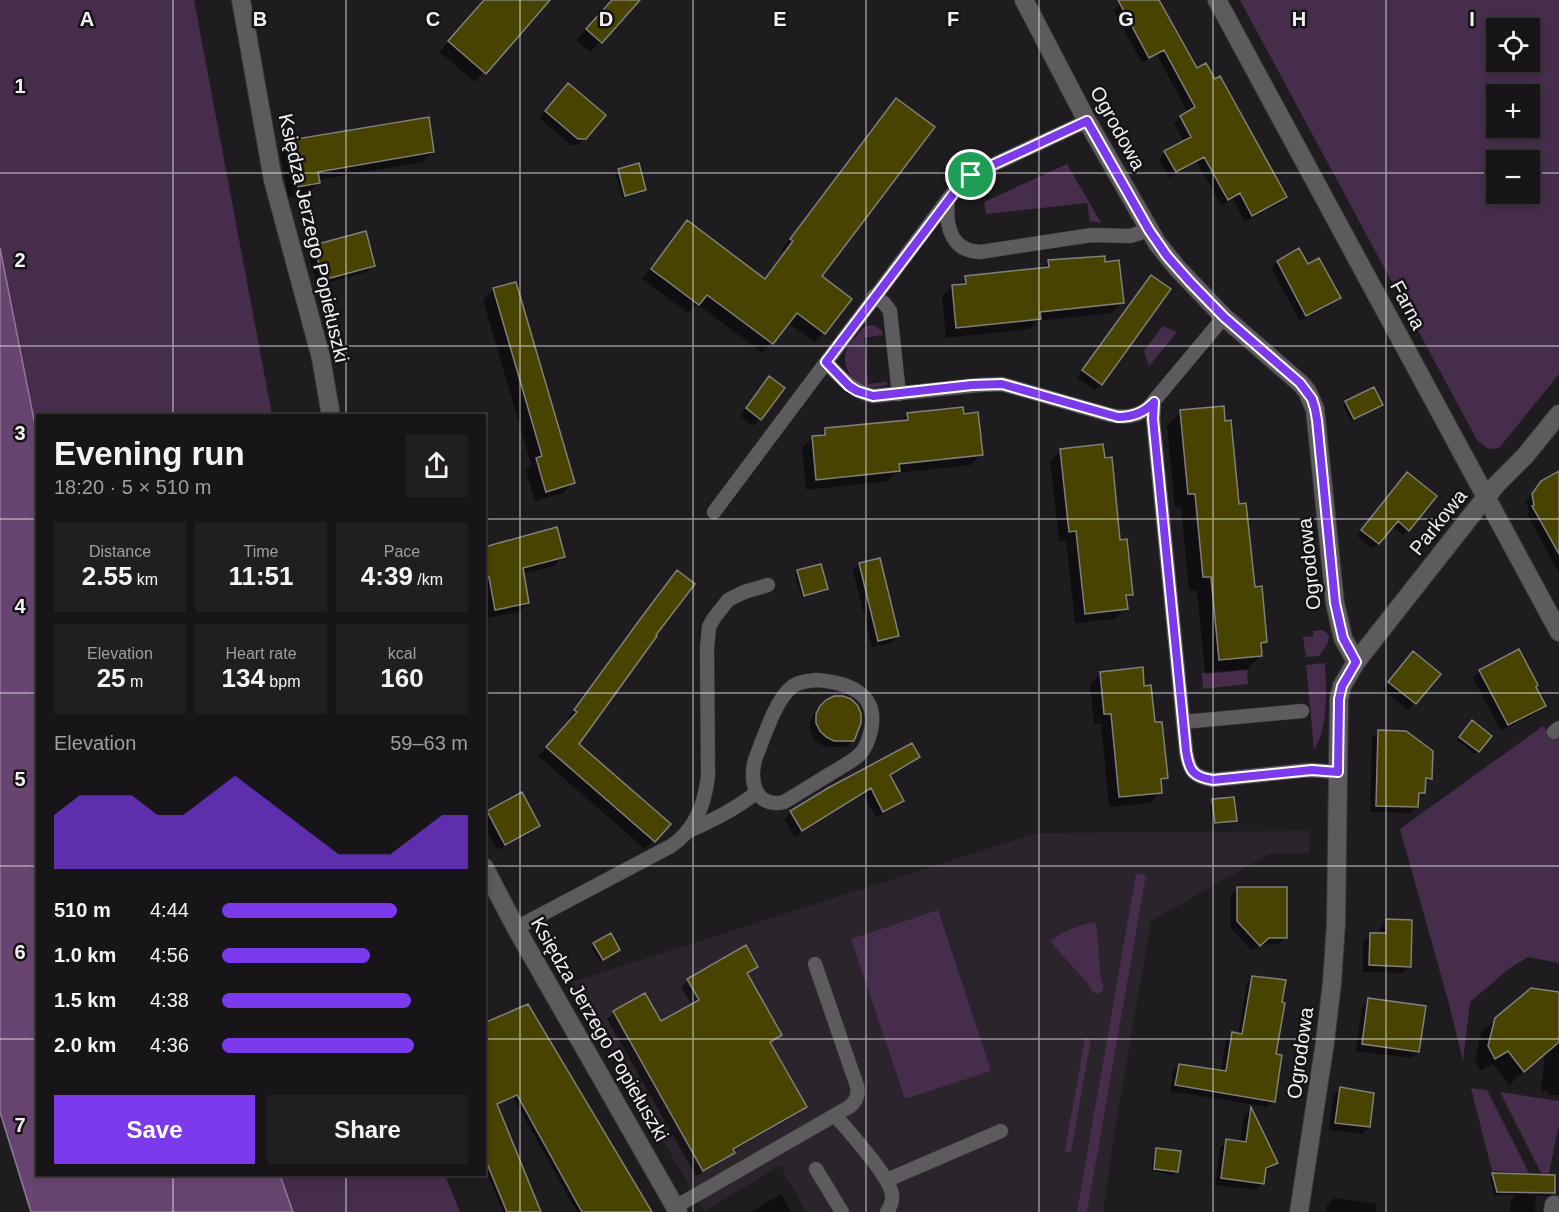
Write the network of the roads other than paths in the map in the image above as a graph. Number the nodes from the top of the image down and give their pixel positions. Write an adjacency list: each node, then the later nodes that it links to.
1 (241, 0): 12 (street, Księdza Jerzego Popiełuszki)
2 (1024, 0): 4 (street, Ogrodowa)
3 (1217, 0): 14 (street, Farna)
4 (1087, 121): 5 (lane); 6 (street, Ogrodowa)
5 (948, 200): 6 (lane); 7 (lane)
6 (1149, 230): 8 (street, Ogrodowa)
7 (874, 296): 9 (lane); 10 (lane)
8 (1224, 317): 11 (lane); 18 (street, Ogrodowa)
9 (826, 362): 10 (lane); 15 (lane)
10 (899, 394): 11 (lane)
11 (1154, 402): 20 (lane)
12 (331, 414)
13 (1559, 414): 14 (street, Parkowa)
14 (1486, 498): 17 (street, Farna); 18 (street, Parkowa)
15 (714, 512)
16 (768, 585): 23 (lane)
17 (1559, 632)
18 (1356, 662): 21 (street, Ogrodowa)
19 (1302, 711): 20 (lane)
20 (1183, 722): 21 (lane)
21 (1338, 772): 34 (street, Ogrodowa)
22 (757, 792): 22 (lane); 23 (lane)
23 (688, 831): 25 (lane)
24 (486, 871): 25 (street, Księdza Jerzego Popiełuszki)
25 (516, 928): 31 (street, Księdza Jerzego Popiełuszki)
26 (815, 964): 27 (lane)
27 (835, 1115): 30 (lane); 31 (lane)
28 (1001, 1131): 30 (lane)
29 (816, 1169): 32 (lane)
30 (887, 1180): 33 (lane)
31 (677, 1209)
32 (842, 1212)
33 (887, 1212)
34 (1299, 1212)

